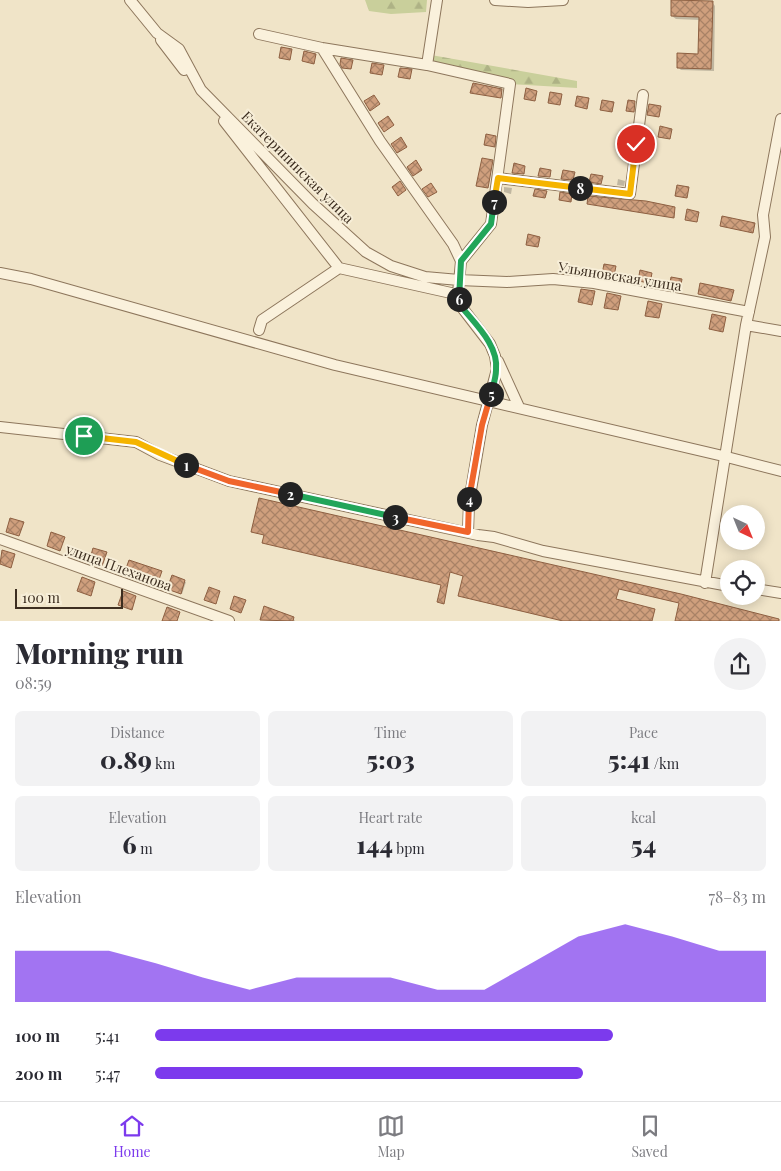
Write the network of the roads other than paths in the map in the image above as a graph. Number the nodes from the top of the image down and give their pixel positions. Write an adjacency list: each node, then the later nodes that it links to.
1 (130, 0): 12 (street, Екатерининская улица); 14 (street, Екатерининская улица)
2 (438, 0): 7 (street)
3 (495, 0): 4 (street)
4 (563, 0)
5 (259, 34): 6 (street)
6 (322, 48): 7 (street); 11 (street)
7 (427, 65): 10 (street)
8 (643, 95): 10 (street)
9 (781, 119): 16 (street)
10 (498, 178): 11 (street)
11 (461, 261): 15 (street)
12 (339, 268): 18 (street); 20 (street)
13 (0, 273): 21 (street)
14 (425, 277): 15 (street, Ульяновская улица)
15 (459, 280): 16 (street, Ульяновская улица); 20 (street)
16 (749, 312): 17 (street)
17 (746, 325): 19 (street); 24 (street)
18 (259, 330)
19 (781, 331)
20 (490, 344): 21 (street); 22 (street)
21 (489, 401): 22 (street); 26 (street)
22 (519, 407): 24 (street)
23 (0, 427): 26 (street)
24 (723, 456): 25 (street); 28 (street)
25 (781, 472)
26 (468, 532): 28 (street)
27 (0, 539): 32 (street, улица Плеханова)
28 (705, 583): 29 (street)
29 (720, 585)
30 (765, 590): 31 (street)
31 (781, 593)
32 (229, 621)

